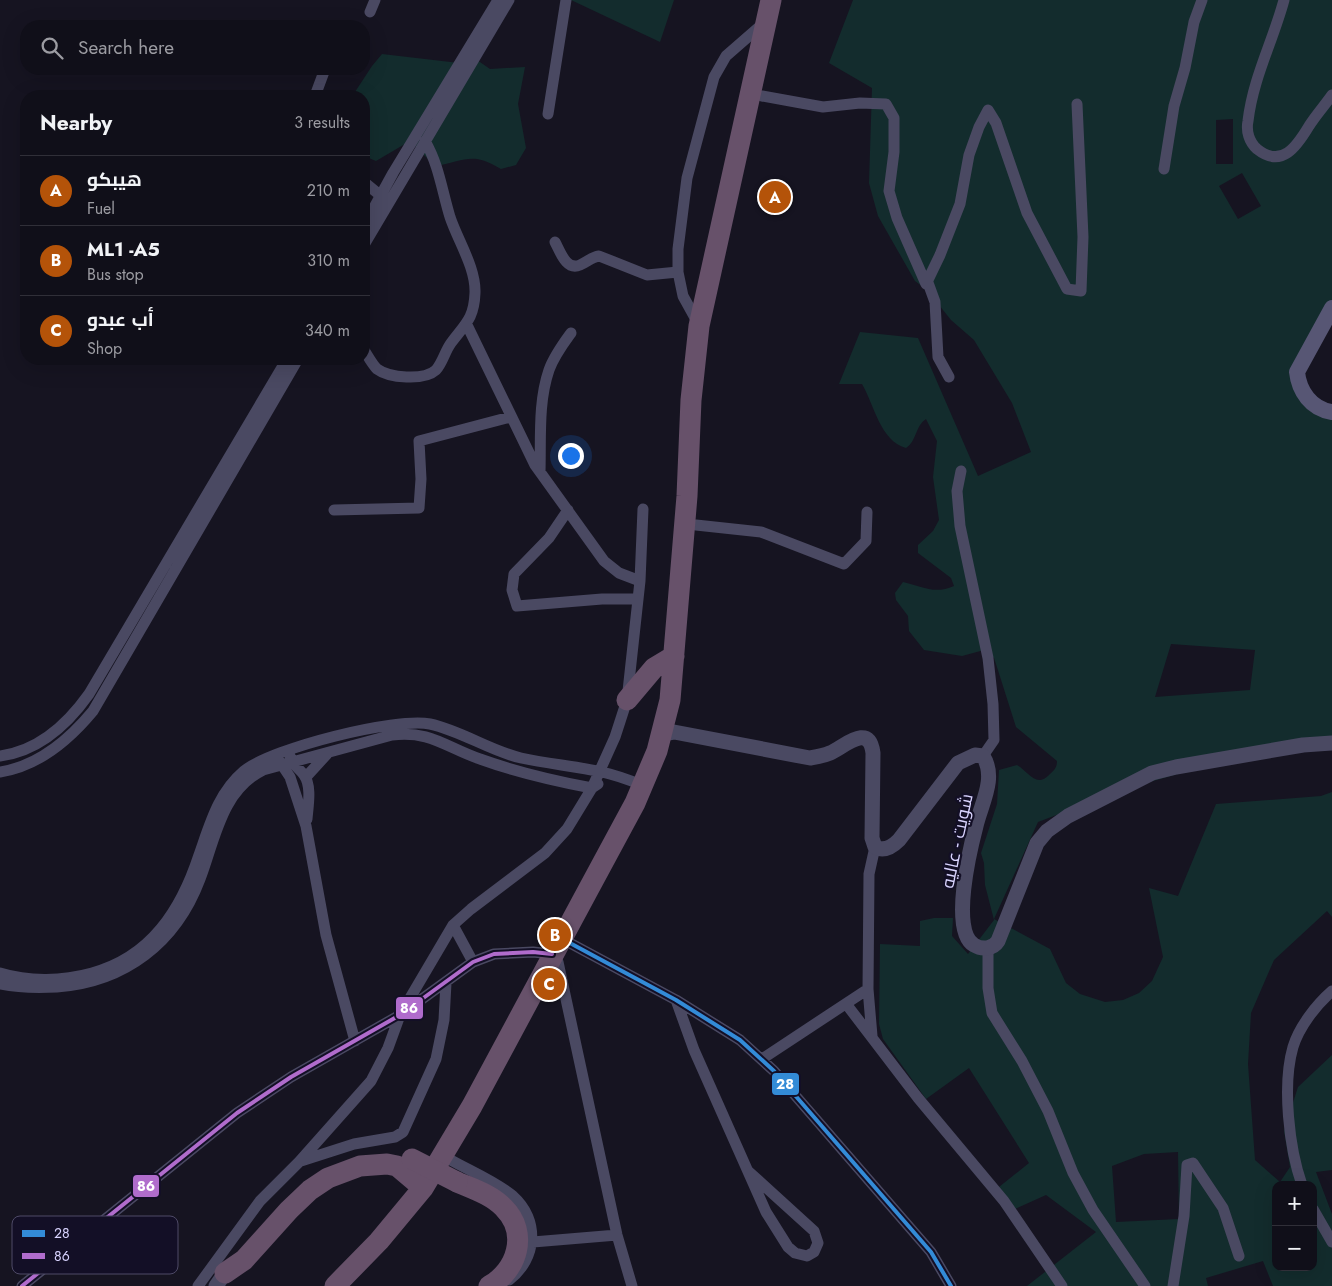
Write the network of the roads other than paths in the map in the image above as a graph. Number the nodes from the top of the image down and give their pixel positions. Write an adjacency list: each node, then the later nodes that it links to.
1 (375, 0): 9 (street)
2 (498, 0): 19 (street)
3 (509, 0): 16 (street)
4 (783, 0): 13 (highway)
5 (1202, 0): 18 (street)
6 (1284, 0): 12 (street)
7 (564, 3): 15 (street)
8 (769, 10): 17 (highway); 25 (street)
9 (370, 12)
10 (323, 75): 11 (street)
11 (317, 90)
12 (1332, 95)
13 (762, 96): 17 (highway); 26 (street)
14 (1076, 104): 26 (street)
15 (548, 114)
16 (425, 141): 19 (street); 28 (street)
17 (742, 162): 29 (highway); 39 (highway)
18 (1164, 168)
19 (398, 176): 21 (street); 23 (street)
20 (370, 187): 21 (street)
21 (381, 196): 22 (street)
22 (370, 215)
23 (370, 232)
24 (555, 242): 25 (street)
25 (678, 272): 29 (street)
26 (928, 280): 34 (street)
27 (1332, 308): 35 (main road)
28 (467, 326): 31 (street); 36 (street)
29 (699, 326): 39 (highway)
30 (571, 332): 37 (street)
31 (370, 359)
32 (284, 365): 46 (street)
33 (294, 365): 46 (street)
34 (949, 376)
35 (1332, 412)
36 (510, 417): 37 (street); 41 (street)
37 (540, 472): 42 (street)
38 (961, 472): 56 (street)
39 (693, 494): 44 (highway); 48 (highway)
40 (643, 509): 45 (street)
41 (334, 510)
42 (568, 510): 45 (street); 47 (street)
43 (867, 512): 44 (street)
44 (696, 525): 50 (highway)
45 (640, 581): 47 (street)
46 (154, 594): 55 (street); 60 (street)
47 (638, 599): 49 (street)
48 (674, 656): 49 (highway); 50 (highway)
49 (627, 700): 59 (street)
50 (668, 733): 63 (highway); 66 (street); 69 (highway)
51 (1332, 743): 68 (street)
52 (288, 749): 53 (street); 57 (street); 59 (street)
53 (276, 753): 58 (street); 71 (street)
54 (328, 753): 57 (street); 62 (street); 64 (street)
55 (0, 756)
56 (983, 756): 66 (street, شويت - عاليه); 68 (street, شويت - عاليه)
57 (292, 762): 58 (street); 62 (street)
58 (280, 765): 65 (street); 73 (street)
59 (600, 771): 61 (street); 64 (street)
60 (0, 772)
61 (612, 774): 63 (street); 64 (street)
62 (306, 777): 65 (street)
63 (642, 785): 69 (highway)
64 (592, 788): 67 (street)
65 (306, 826): 80 (street)
66 (874, 847): 74 (street)
67 (453, 925): 70 (street); 78 (street)
68 (988, 948): 103 (street)
69 (560, 953): 70 (street); 76 (street); 82 (highway); 86 (highway); 89 (street)
70 (473, 962): 72 (street)
71 (0, 972)
72 (446, 983): 78 (street); 83 (street)
73 (0, 984)
74 (868, 989): 77 (street); 79 (street)
75 (1332, 991): 85 (street)
76 (676, 1000): 81 (street); 84 (street)
77 (847, 1005): 79 (street); 81 (street)
78 (400, 1015): 80 (street); 83 (street)
79 (872, 1036): 102 (street)
80 (355, 1041): 87 (street)
81 (762, 1060): 101 (street)
82 (449, 1159): 90 (street); 96 (highway)
83 (299, 1162): 98 (street)
84 (748, 1171): 84 (street)
85 (1301, 1181)
86 (423, 1188): 93 (highway); 99 (highway)
87 (109, 1216)
88 (1317, 1216): 91 (street)
89 (617, 1235): 90 (street); 100 (street)
90 (532, 1242): 95 (street)
91 (1332, 1242)
92 (1239, 1256): 104 (street)
93 (225, 1273): 95 (highway, bridge)
94 (37, 1274): 97 (street)
95 (503, 1276)
96 (356, 1281)
97 (22, 1286)
98 (198, 1286)
99 (335, 1286)
100 (632, 1286)
101 (951, 1286)
102 (1062, 1286)
103 (1145, 1286)
104 (1173, 1286)

